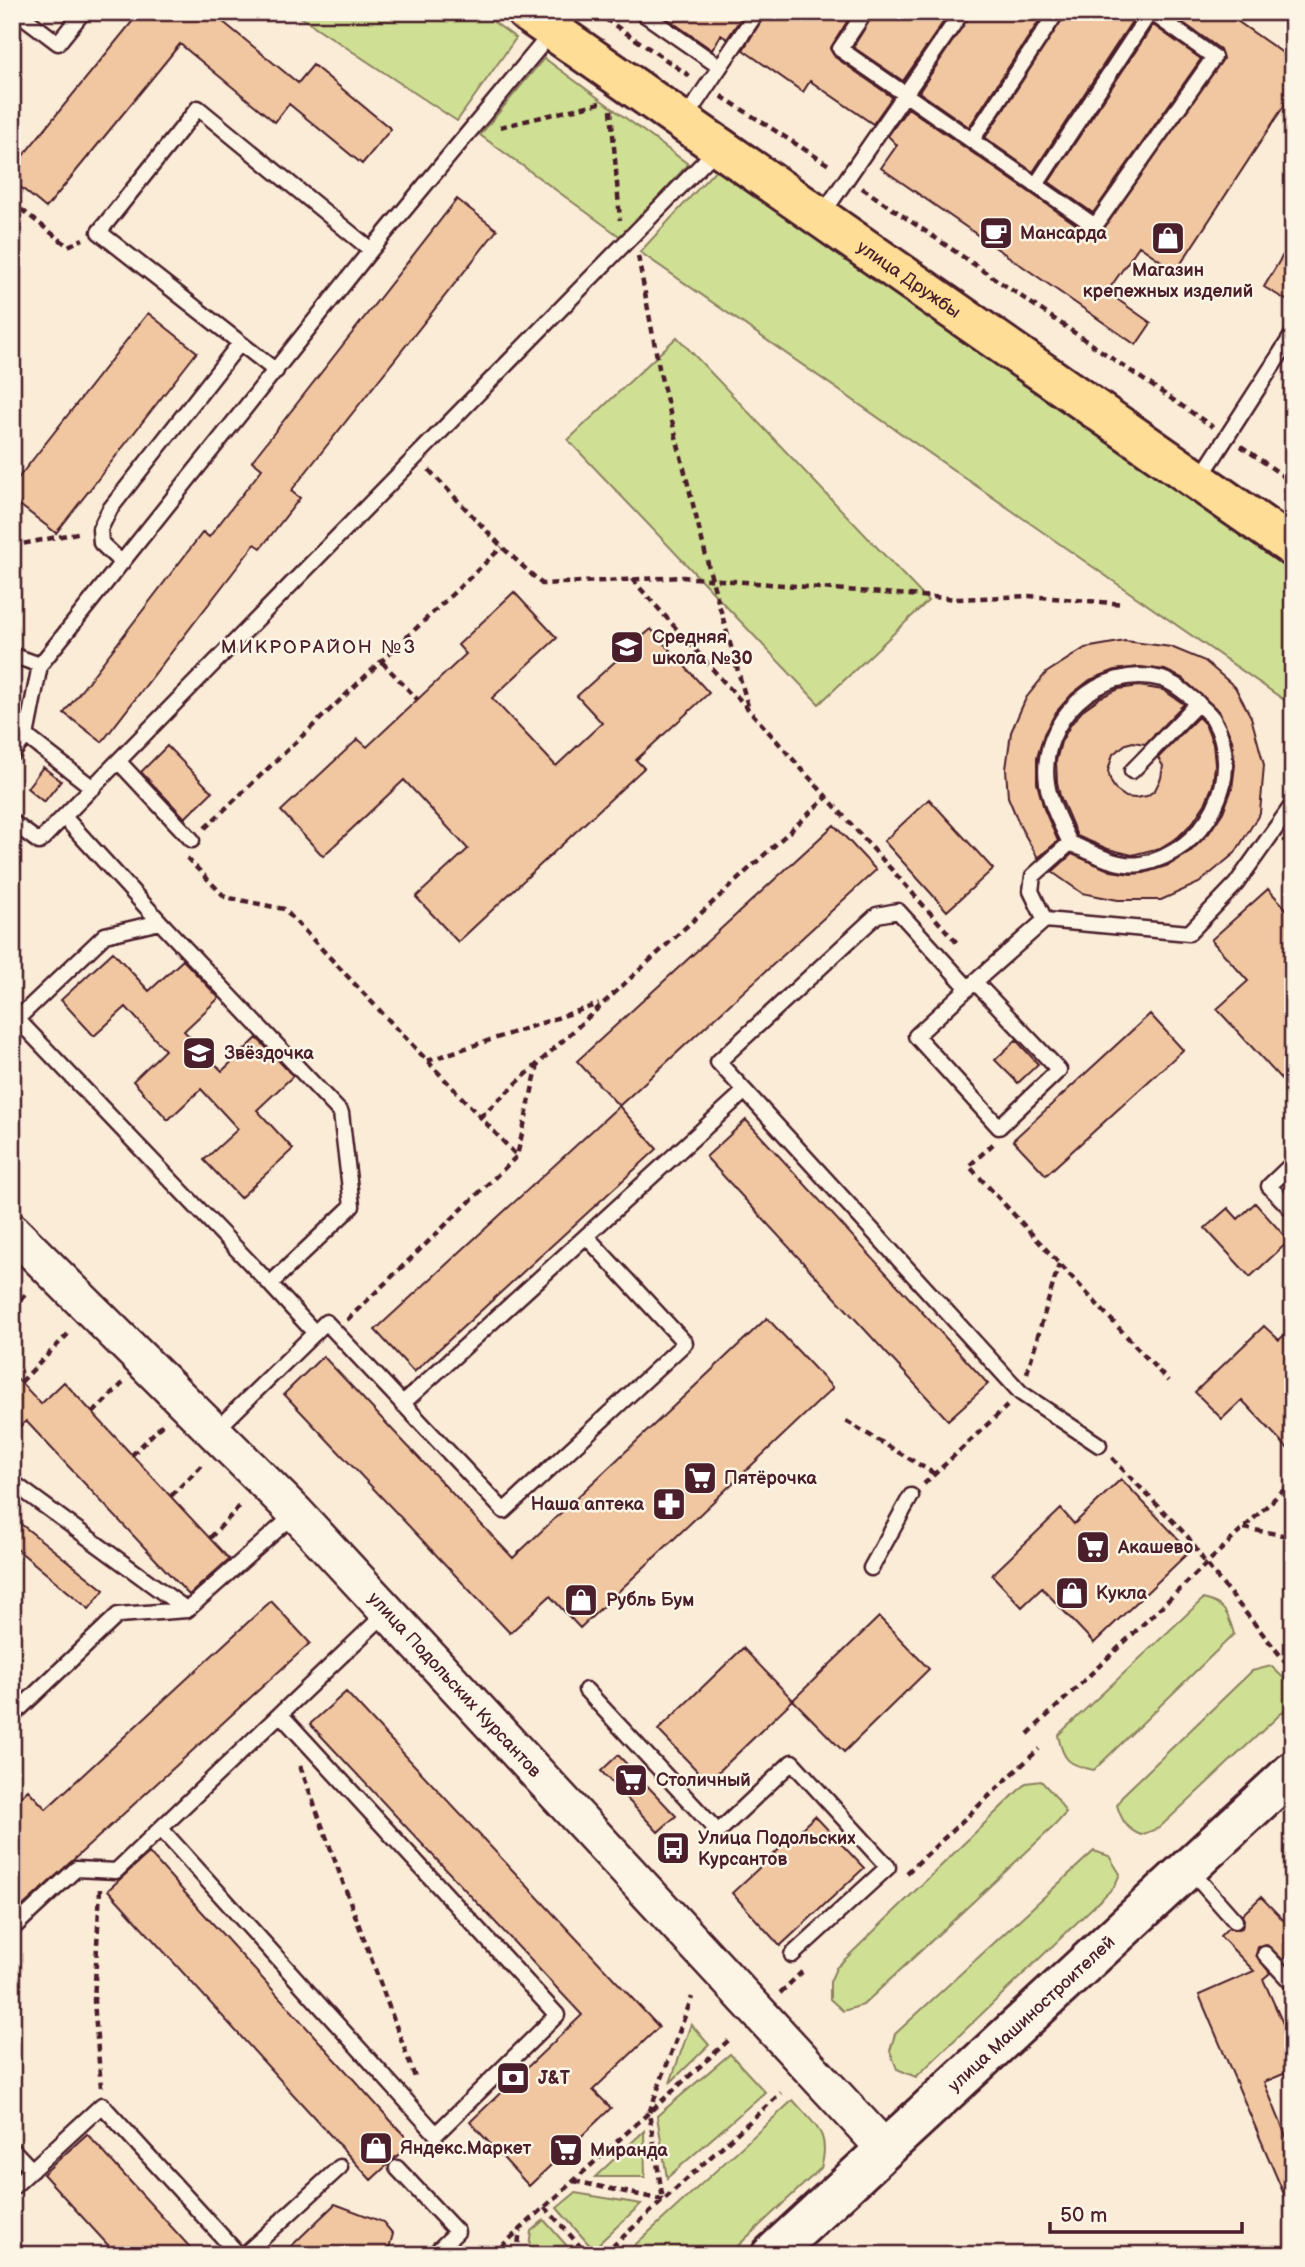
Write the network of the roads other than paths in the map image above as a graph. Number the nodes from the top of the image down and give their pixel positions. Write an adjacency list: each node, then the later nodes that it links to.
1 (17, 12): 2 (lane)
2 (83, 12)
3 (642, 12): 10 (lane)
4 (757, 12): 10 (lane)
5 (865, 12): 11 (lane)
6 (962, 12): 11 (lane)
7 (1057, 12): 13 (lane)
8 (1151, 12): 15 (lane); 15 (lane)
9 (540, 22): 12 (main road, улица Дружбы); 17 (lane)
10 (720, 67): 12 (lane)
11 (906, 94): 13 (lane); 16 (lane)
12 (683, 121): 14 (main road, улица Дружбы)
13 (972, 139): 15 (lane)
14 (719, 147): 16 (main road, улица Дружбы); 29 (lane)
15 (1036, 185)
16 (820, 217): 21 (main road, улица Дружбы)
17 (371, 250): 19 (lane); 20 (lane)
18 (1293, 334): 21 (lane)
19 (240, 343): 20 (lane); 23 (lane)
20 (276, 371): 23 (lane)
21 (1198, 481): 22 (main road, улица Дружбы)
22 (1293, 547)
23 (122, 563): 25 (lane)
24 (12, 655): 25 (lane)
25 (40, 665): 27 (lane)
26 (1198, 703): 30 (lane); 36 (lane); 36 (lane)
27 (26, 736): 28 (lane); 31 (lane)
28 (12, 754)
29 (119, 762): 31 (lane); 35 (lane)
30 (1132, 771)
31 (93, 788): 33 (lane)
32 (1293, 804): 37 (lane)
33 (64, 817): 34 (lane); 38 (lane)
34 (12, 822)
35 (192, 840)
36 (1070, 843): 37 (lane)
37 (1045, 920): 39 (lane)
38 (160, 922): 45 (lane); 45 (lane)
39 (976, 981): 39 (lane); 40 (lane)
40 (745, 1091): 44 (lane); 49 (lane)
41 (1293, 1163): 42 (lane)
42 (1293, 1211)
43 (12, 1231): 48 (street, улица Подольских Курсантов)
44 (586, 1236): 47 (lane); 47 (lane)
45 (270, 1284): 46 (lane)
46 (315, 1333): 47 (lane); 48 (lane)
47 (402, 1404)
48 (215, 1431): 52 (street, улица Подольских Курсантов)
49 (1099, 1445)
50 (12, 1482): 54 (lane)
51 (911, 1496): 53 (lane)
52 (296, 1513): 54 (lane); 55 (street, улица Подольских Курсантов)
53 (871, 1568)
54 (187, 1609): 58 (lane)
55 (388, 1611): 57 (lane); 68 (street, улица Подольских Курсантов)
56 (586, 1690): 65 (lane)
57 (281, 1715): 60 (lane); 60 (lane)
58 (12, 1716)
59 (1293, 1771): 61 (main road, улица Машиностроителей)
60 (161, 1829): 63 (lane)
61 (1187, 1867): 62 (lane); 68 (main road, улица Машиностроителей)
62 (1235, 1922)
63 (12, 1929)
64 (1265, 1954): 66 (lane)
65 (792, 1955)
66 (1293, 1983)
67 (12, 2148): 71 (lane)
68 (885, 2149): 75 (main road, улица Машиностроителей)
69 (340, 2167): 73 (lane)
70 (397, 2168): 74 (lane)
71 (32, 2170): 72 (lane); 73 (lane)
72 (12, 2188)
73 (241, 2255)
74 (433, 2255)
75 (771, 2255)

